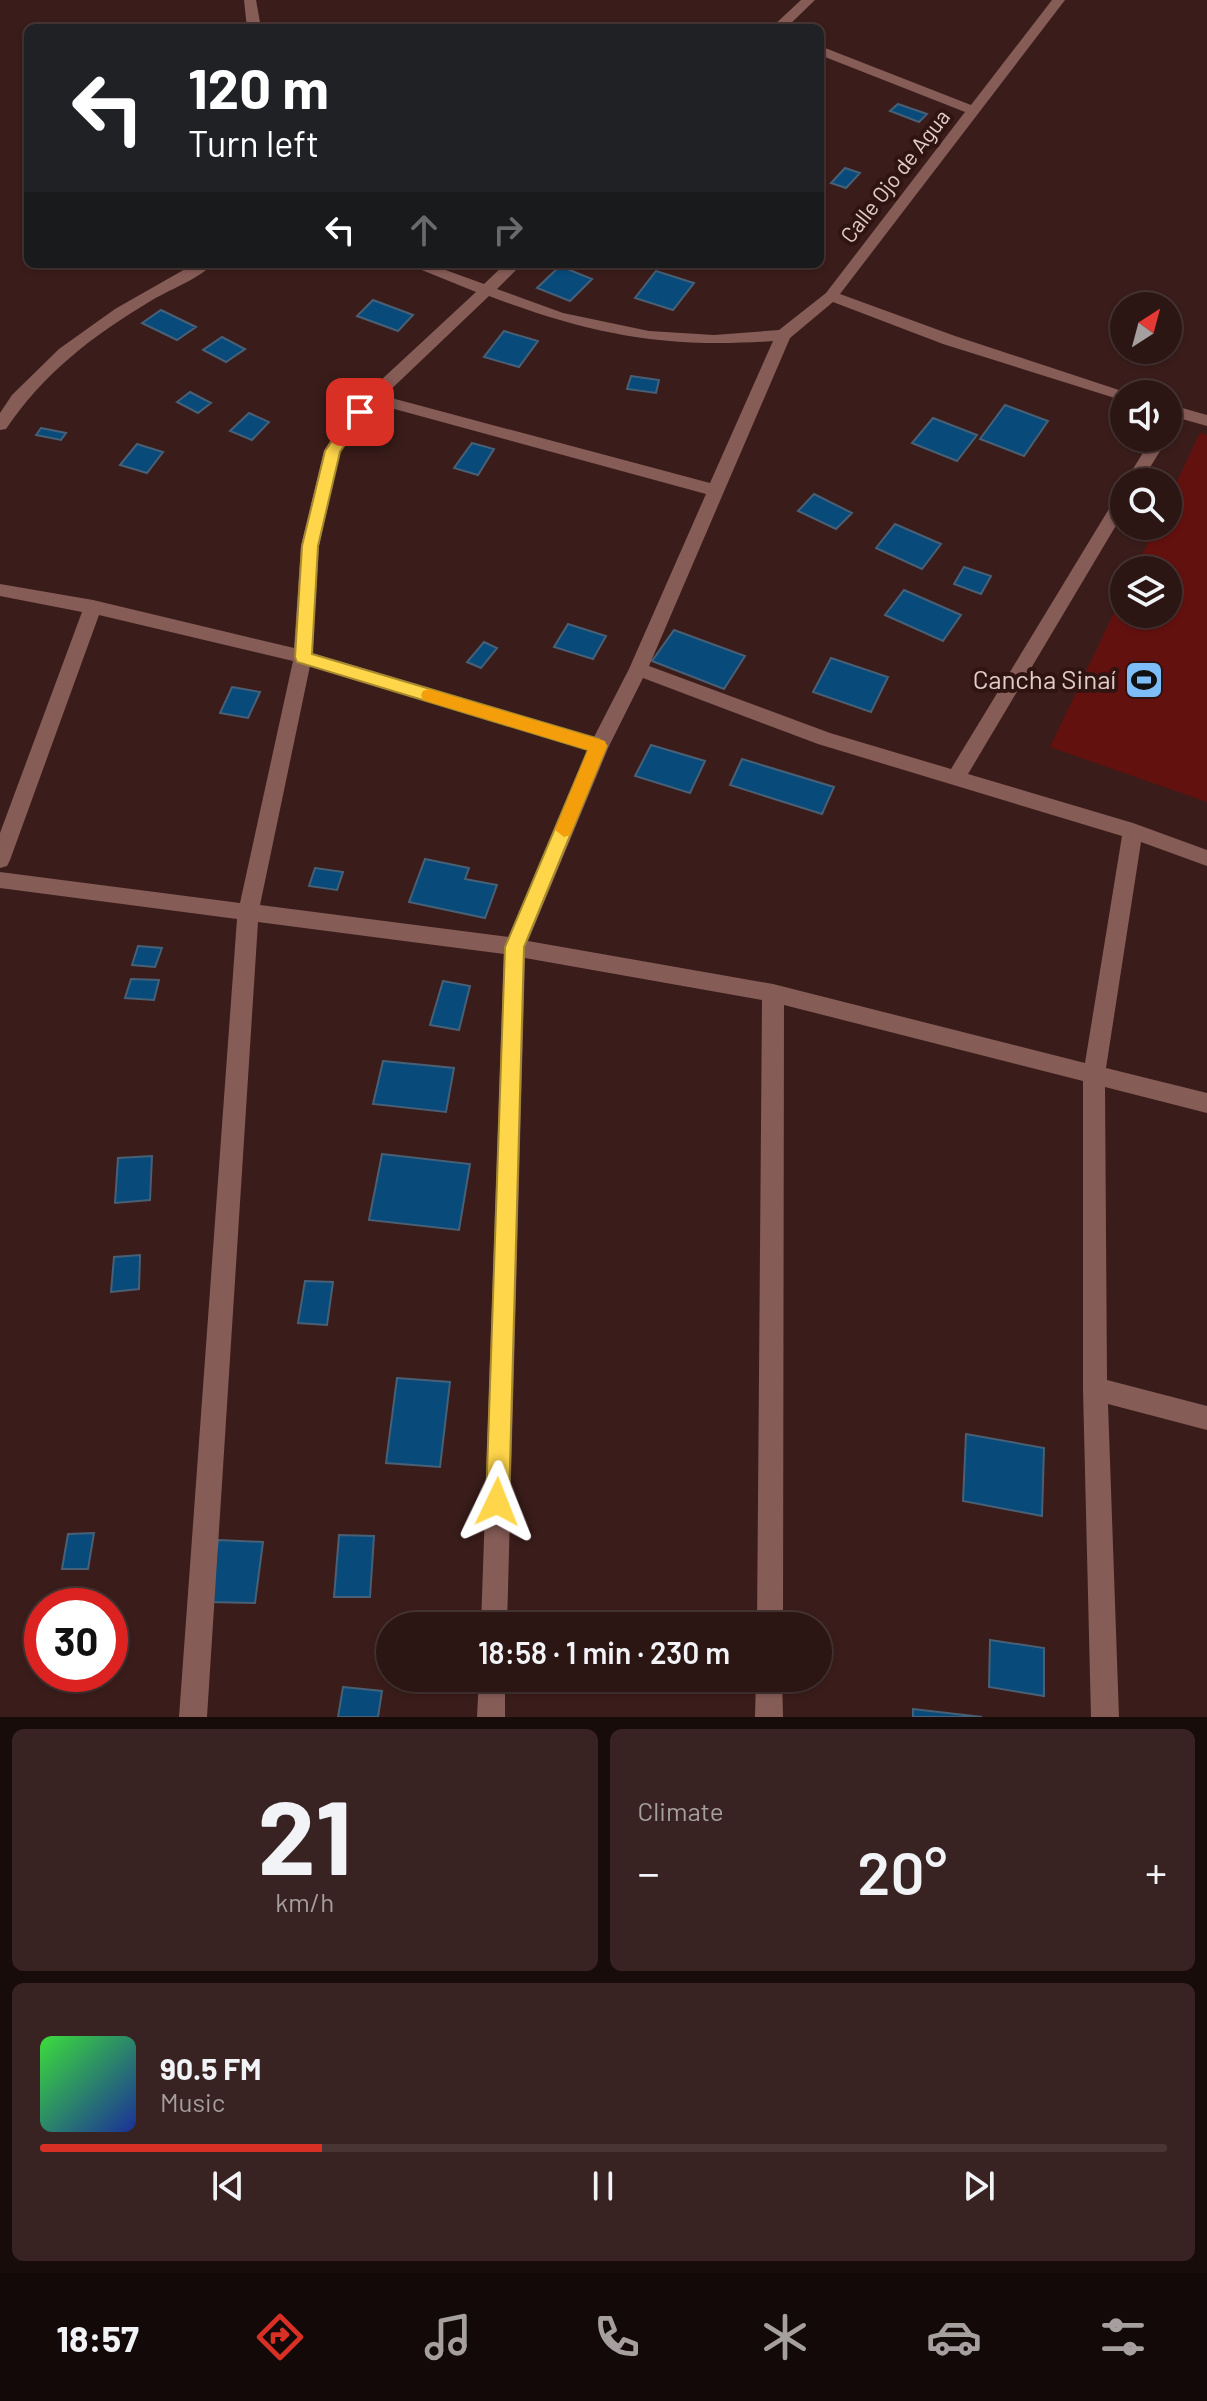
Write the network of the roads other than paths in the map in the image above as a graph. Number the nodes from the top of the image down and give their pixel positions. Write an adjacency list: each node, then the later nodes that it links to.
1 (250, 0): 4 (street)
2 (809, 0): 5 (street)
3 (1059, 0): 7 (street, Calle Ojo de Agua)
4 (253, 24)
5 (782, 24)
6 (824, 52): 7 (street)
7 (974, 111): 12 (street, Calle Ojo de Agua)
8 (198, 268): 18 (street)
9 (426, 268): 11 (street)
10 (510, 268): 11 (street)
11 (485, 290): 13 (street); 15 (street)
12 (831, 296): 13 (street, Calle Ojo de Agua); 14 (street)
13 (783, 335): 19 (street)
14 (1110, 391)
15 (372, 398): 19 (street); 23 (street)
16 (1182, 417): 17 (street)
17 (1207, 421)
18 (0, 425)
19 (714, 490): 24 (street)
20 (1110, 521): 26 (street)
21 (0, 590): 22 (street)
22 (93, 607): 23 (street); 29 (street)
23 (303, 657): 25 (street); 31 (street)
24 (638, 669): 25 (street); 26 (street)
25 (599, 746): 32 (street)
26 (956, 778): 27 (street)
27 (1133, 831): 28 (street); 34 (street)
28 (1207, 858)
29 (0, 860)
30 (0, 880): 31 (street)
31 (248, 913): 32 (street); 42 (street)
32 (515, 947): 33 (street); 38 (street)
33 (773, 993): 34 (street); 39 (street)
34 (1094, 1074): 35 (street); 36 (street)
35 (1207, 1103)
36 (1095, 1389): 37 (street); 45 (street)
37 (1207, 1418)
38 (494, 1612)
39 (770, 1612)
40 (492, 1692): 43 (street)
41 (769, 1692): 44 (street)
42 (193, 1717)
43 (491, 1717)
44 (769, 1717)
45 (1105, 1717)

